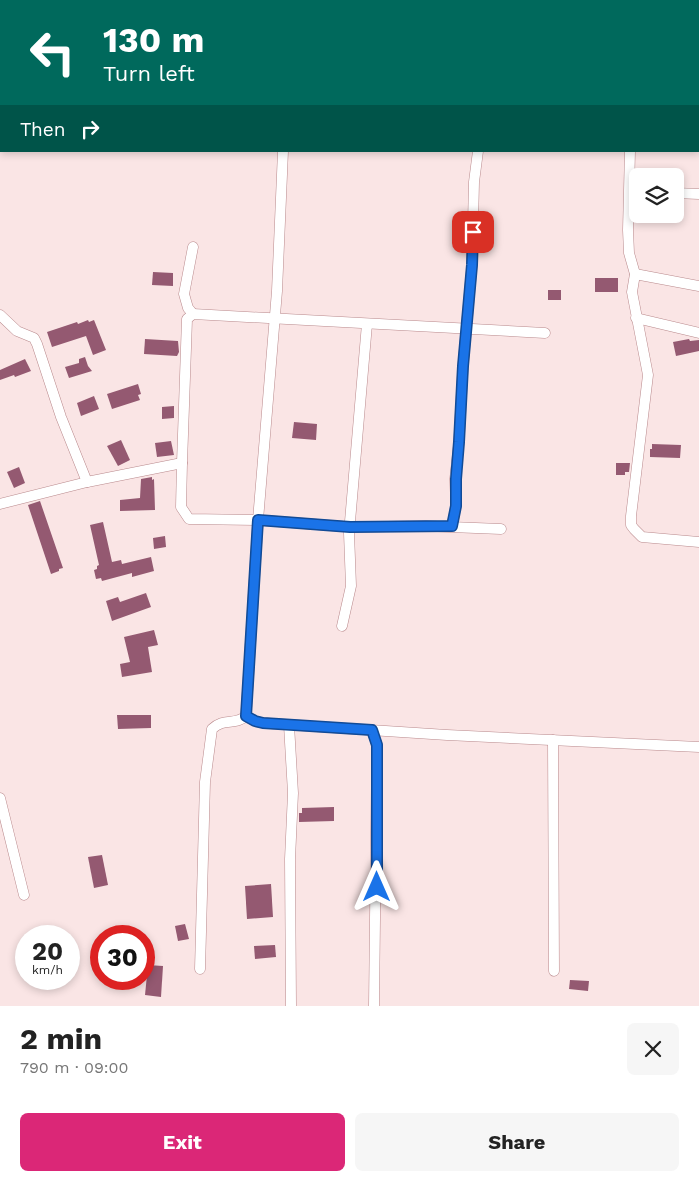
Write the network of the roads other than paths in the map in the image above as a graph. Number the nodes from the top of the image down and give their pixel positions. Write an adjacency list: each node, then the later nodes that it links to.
1 (283, 152): 14 (street)
2 (478, 152): 16 (street)
3 (630, 152): 4 (street)
4 (632, 168)
5 (684, 193): 6 (street)
6 (699, 194)
7 (629, 222): 9 (street)
8 (193, 247): 11 (street)
9 (635, 274): 10 (street); 13 (street)
10 (699, 286)
11 (193, 314): 14 (street); 19 (street)
12 (0, 315): 20 (street)
13 (636, 318): 18 (street); 26 (street)
14 (274, 320): 15 (street); 22 (street)
15 (366, 324): 16 (street); 24 (street)
16 (467, 328): 17 (street); 23 (street)
17 (545, 333)
18 (699, 333)
19 (182, 463): 20 (street); 22 (street)
20 (87, 482): 21 (street)
21 (0, 504)
22 (258, 520): 24 (street); 28 (street)
23 (452, 526): 24 (street); 25 (street)
24 (350, 527): 27 (street)
25 (501, 530)
26 (699, 542)
27 (342, 626)
28 (246, 716): 29 (street); 35 (street)
29 (290, 725): 30 (street); 37 (street)
30 (372, 730): 31 (street); 38 (street)
31 (553, 740): 32 (street); 36 (street)
32 (699, 748)
33 (0, 798): 34 (street)
34 (24, 895)
35 (200, 969)
36 (554, 971)
37 (291, 1006)
38 (374, 1006)

